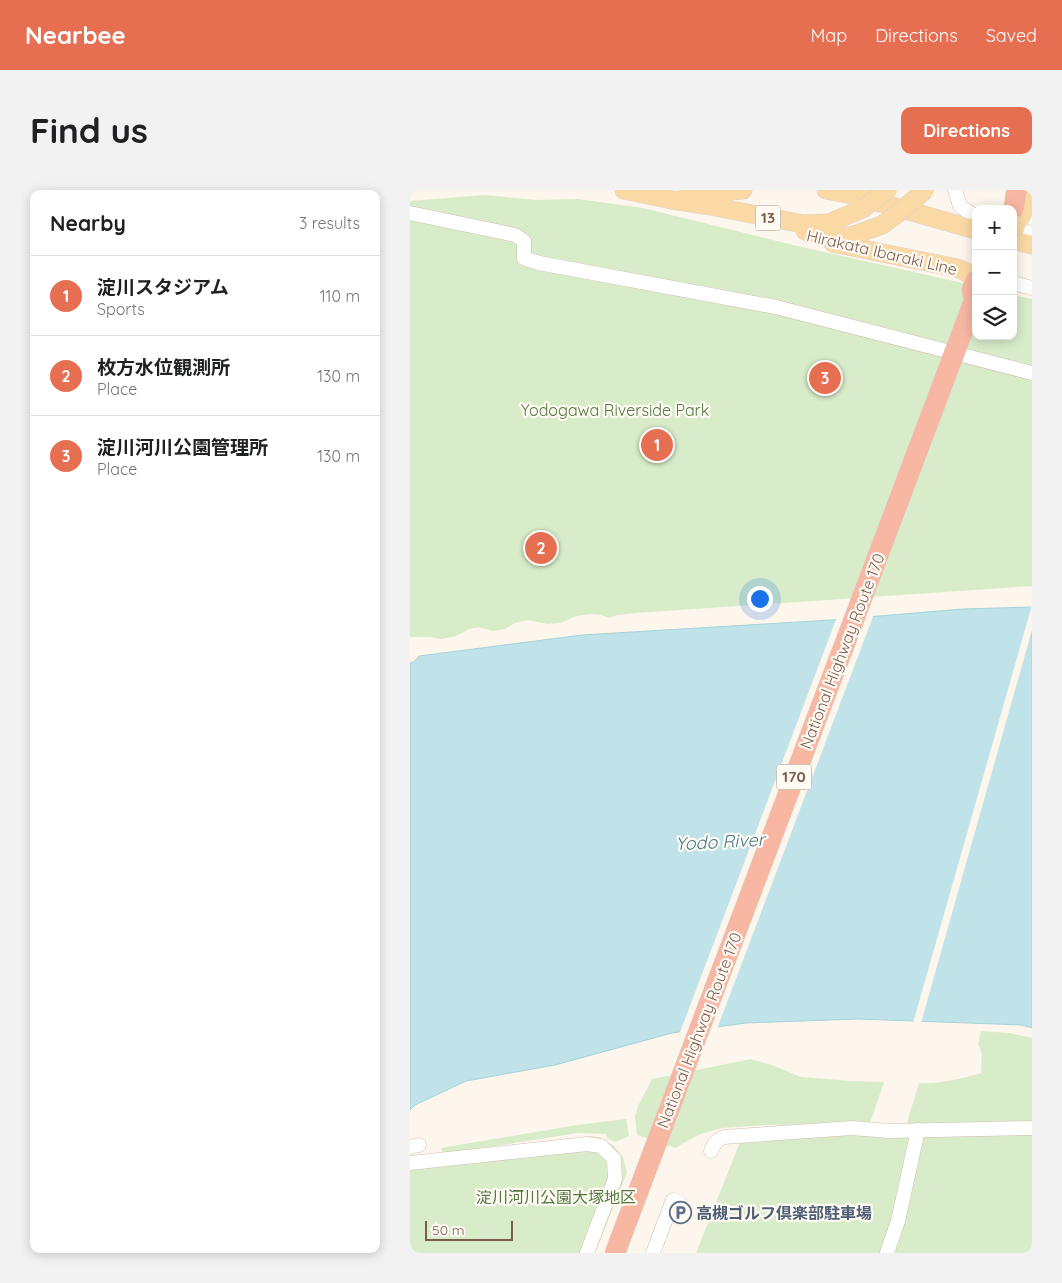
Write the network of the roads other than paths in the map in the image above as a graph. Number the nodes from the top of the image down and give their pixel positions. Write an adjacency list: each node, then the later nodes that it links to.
1 (624, 190): 8 (main road, 13)
2 (743, 190): 7 (main road)
3 (826, 190): 14 (main road)
4 (888, 190): 8 (main road, 13, bridge)
5 (925, 190): 13 (main road, 13, bridge)
6 (955, 190): 10 (street)
7 (705, 192): 8 (main road)
8 (672, 200): 13 (main road, 13)
9 (410, 213): 21 (street)
10 (972, 215)
11 (1017, 216): 15 (street)
12 (1017, 218): 16 (main road)
13 (783, 228): 17 (main road, Hirakata Ibaraki Line)
14 (972, 229)
15 (1032, 233)
16 (1032, 245)
17 (972, 281)
18 (1017, 284): 19 (street)
19 (1032, 288)
20 (973, 295): 28 (highway, National Highway Route 170 / 170, bridge)
21 (1032, 373)
22 (1032, 1128): 23 (street)
23 (918, 1130): 24 (street); 30 (street)
24 (711, 1151)
25 (410, 1163): 27 (street)
26 (679, 1202): 29 (street)
27 (587, 1253)
28 (615, 1253)
29 (653, 1253)
30 (887, 1253)

